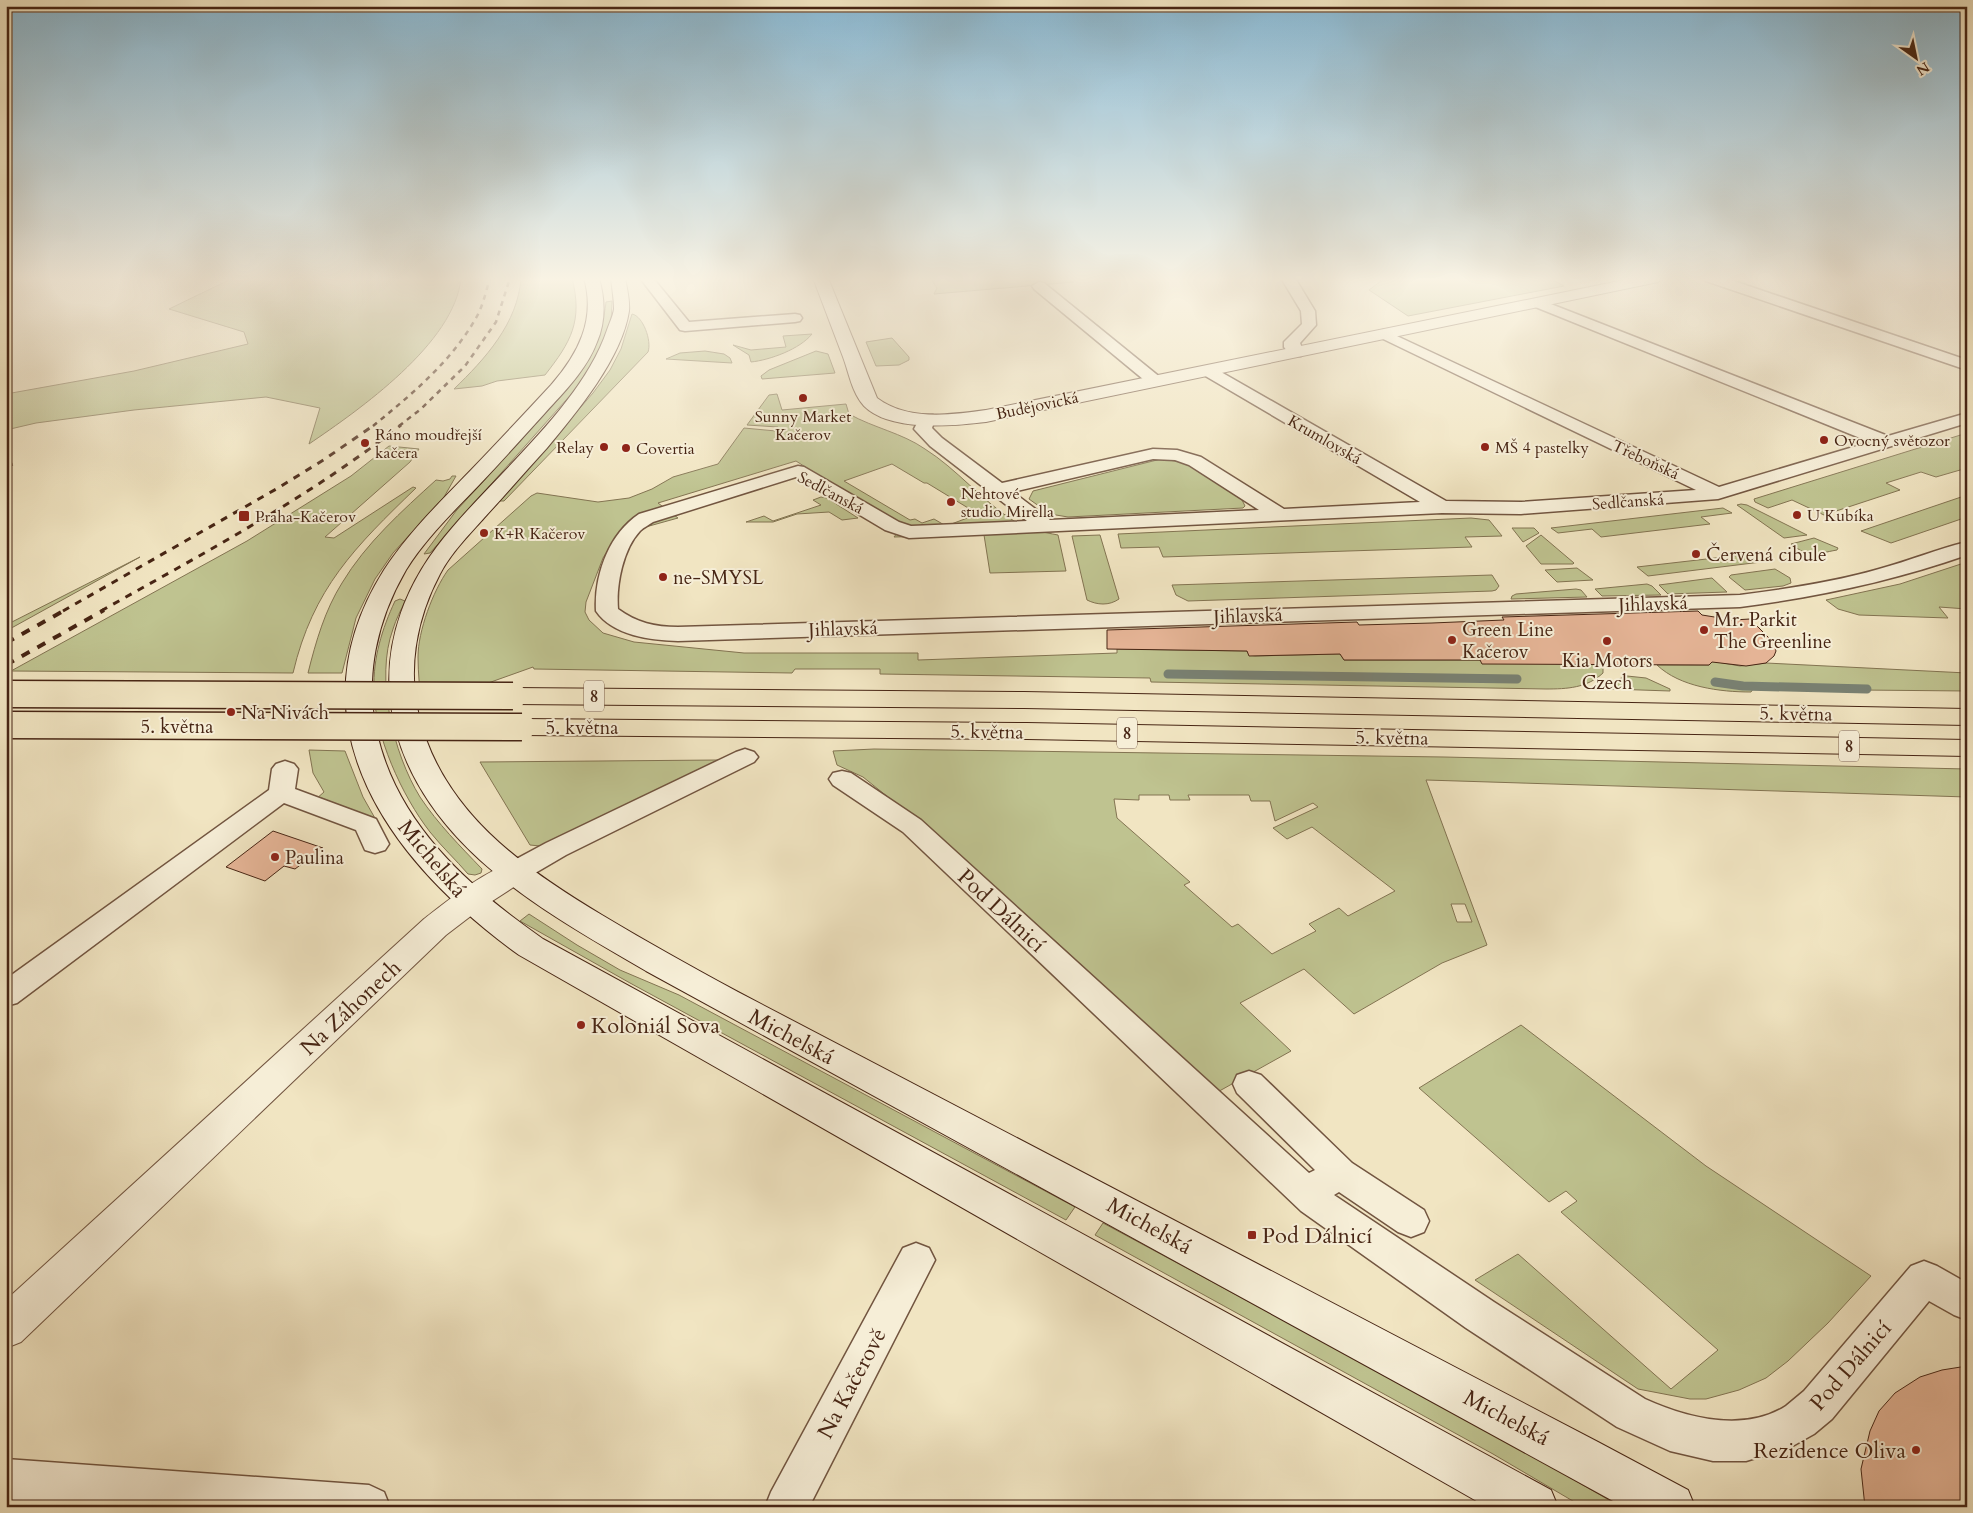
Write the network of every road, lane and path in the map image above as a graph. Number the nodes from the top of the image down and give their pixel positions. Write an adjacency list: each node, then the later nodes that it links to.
1 (585, 349): 32 (main road, Michelská)
2 (610, 349): 31 (main road, Michelská)
3 (848, 349): 15 (main road, Budějovická)
4 (1115, 349): 13 (street)
5 (1293, 349): 10 (street)
6 (1316, 349): 10 (main road, Budějovická)
7 (1415, 349): 18 (street, Třeboňská)
8 (1653, 349): 16 (street)
9 (1919, 349): 11 (street)
10 (1296, 353): 12 (main road, Budějovická)
11 (1967, 365)
12 (1208, 371): 13 (main road, Budějovická); 19 (street, Krumlovská)
13 (1155, 381): 15 (main road, Budějovická)
14 (1967, 418): 16 (street, Sedlčanská)
15 (927, 419): 17 (street)
16 (1887, 442): 18 (street, Sedlčanská)
17 (997, 490): 20 (street); 21 (street)
18 (1718, 493): 19 (street, Sedlčanská)
19 (1442, 507): 20 (street, Sedlčanská)
20 (1279, 514): 21 (street, Sedlčanská)
21 (1046, 526): 22 (street, Sedlčanská)
22 (626, 537): 23 (street, Jihlavská)
23 (1967, 548)
24 (6, 694): 25 (highway, 5. května / 8, bridge)
25 (1967, 717)
26 (6, 725): 27 (highway, 5. května / 8, bridge)
27 (1967, 748)
28 (745, 757): 31 (street, Na Záhonech)
29 (842, 779): 36 (street, Pod Dálnicí)
30 (375, 844): 33 (street)
31 (516, 872): 32 (main road, Na Záhonech); 45 (main road, Michelská)
32 (469, 901): 40 (main road, Na Záhonech); 44 (main road, Michelská)
33 (6, 995)
34 (1249, 1084): 35 (street)
35 (1340, 1173): 36 (street); 37 (street)
36 (1307, 1194): 39 (street, Pod Dálnicí)
37 (1411, 1221)
38 (916, 1260): 43 (street, Na Kačerově)
39 (1967, 1302)
40 (6, 1328)
41 (6, 1480): 42 (street)
42 (369, 1507)
43 (786, 1507)
44 (1534, 1507)
45 (1671, 1507)

